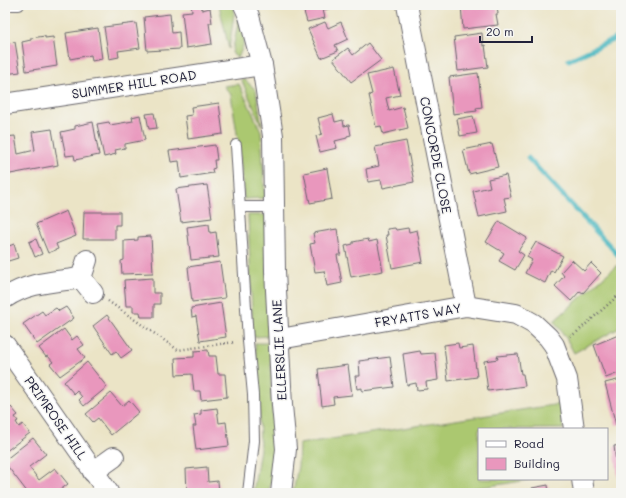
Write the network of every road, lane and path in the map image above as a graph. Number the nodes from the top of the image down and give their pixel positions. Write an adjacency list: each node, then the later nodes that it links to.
1 (19, 5): 4 (lane)
2 (244, 5): 5 (street, ELLERSLIE LANE)
3 (407, 5): 13 (street, CONCORDE CLOSE)
4 (5, 6)
5 (262, 64): 6 (street, SUMMER HILL ROAD); 9 (street, ELLERSLIE LANE)
6 (5, 104)
7 (236, 145): 8 (lane)
8 (240, 207): 9 (lane); 15 (lane)
9 (274, 207): 14 (street, ELLERSLIE LANE)
10 (87, 277): 12 (street); 15 (path)
11 (621, 293): 17 (path)
12 (5, 298)
13 (466, 306): 14 (street, FRYATTS WAY); 17 (street, FRYATTS WAY)
14 (280, 339): 24 (street, ELLERSLIE LANE)
15 (248, 341): 23 (lane)
16 (5, 345): 20 (street, PRIMROSE HILL)
17 (554, 345): 18 (street, FRYATTS WAY)
18 (574, 428)
19 (114, 457): 20 (street, PRIMROSE HILL)
20 (93, 472): 22 (street, PRIMROSE HILL)
21 (582, 480): 25 (street)
22 (108, 492)
23 (248, 493)
24 (281, 493)
25 (584, 493)

